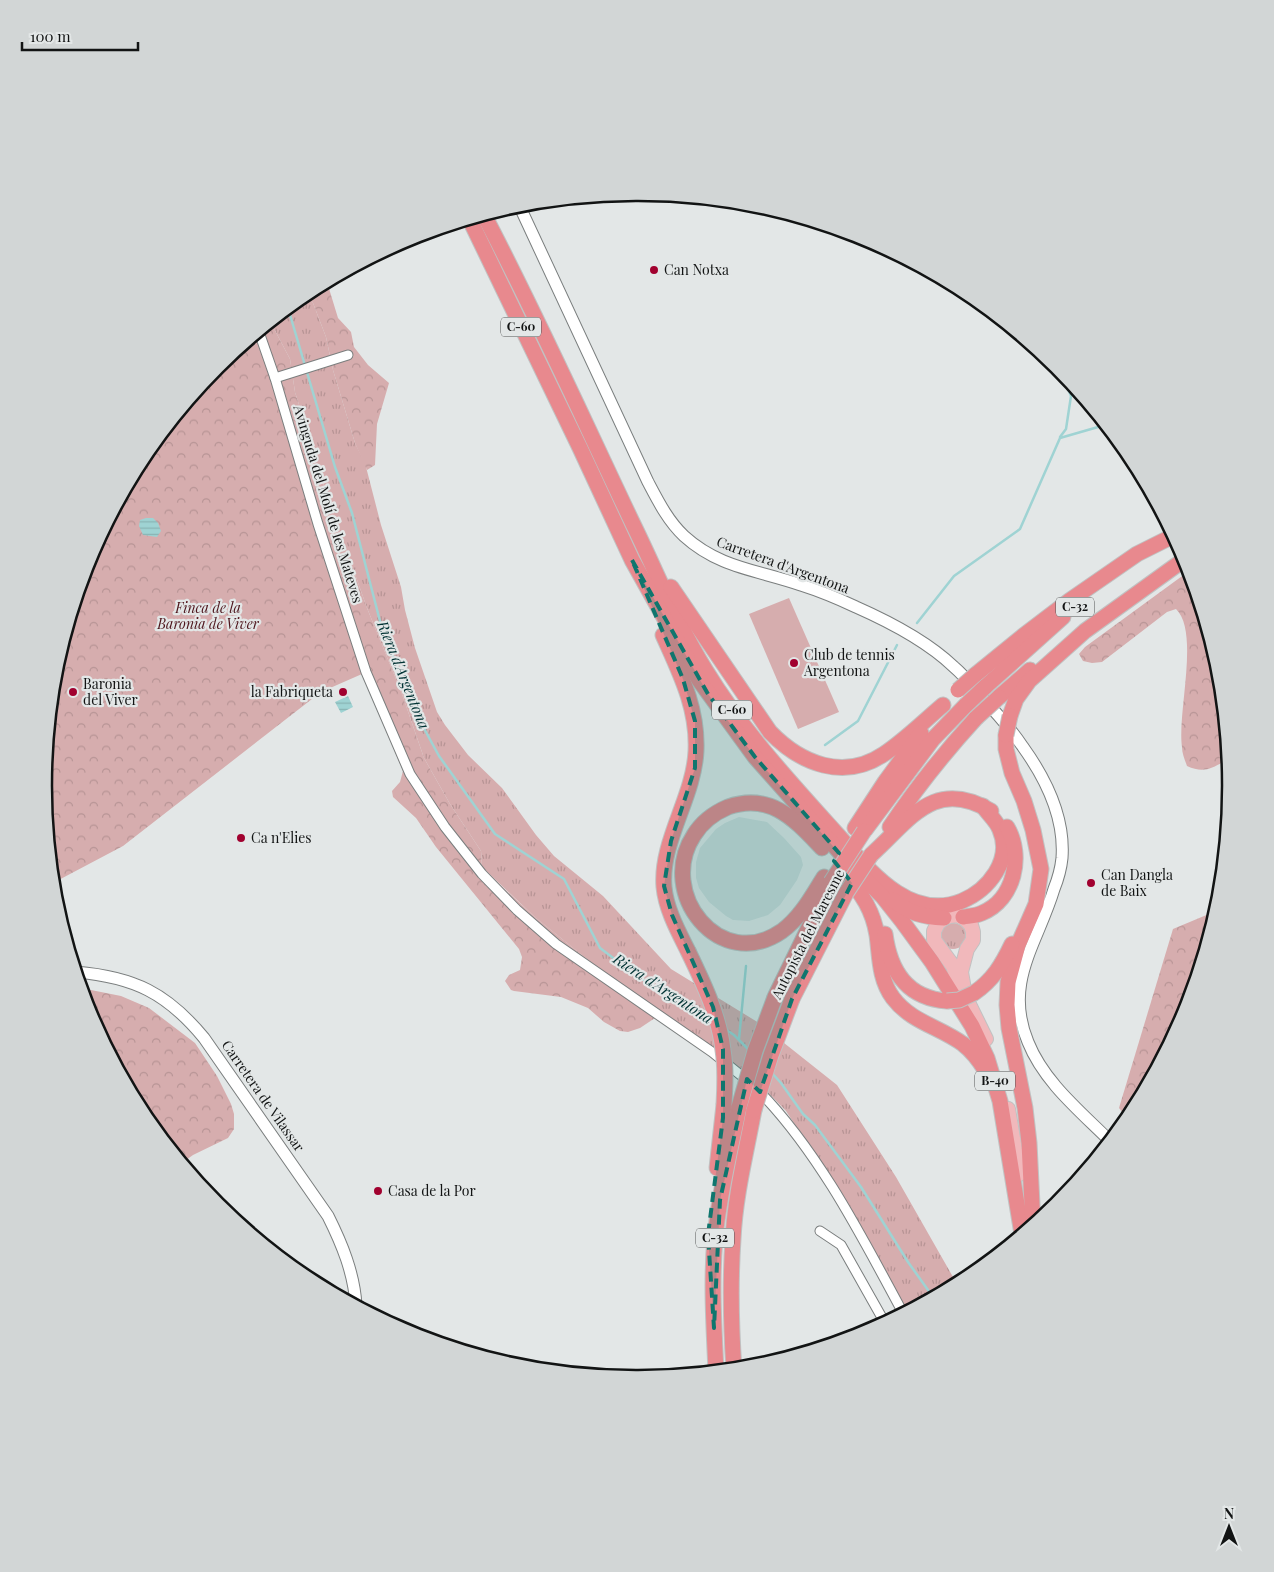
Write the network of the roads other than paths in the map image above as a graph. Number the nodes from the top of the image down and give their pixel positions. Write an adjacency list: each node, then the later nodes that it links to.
1 (524, 213): 27 (street, Carretera d'Argentona)
2 (487, 221): 8 (highway, C-60)
3 (472, 226): 9 (highway, C-60)
4 (261, 339): 6 (street, Avinguda del Molí de les Mateves)
5 (344, 356): 6 (street)
6 (275, 378): 33 (street, Avinguda del Molí de les Mateves)
7 (1167, 540): 12 (highway)
8 (642, 544): 13 (highway); 18 (highway, C-60)
9 (632, 560): 18 (highway, C-60); 26 (highway, bridge)
10 (1177, 562): 17 (highway, Autopista del Maresme / C-32, bridge)
11 (1177, 562): 16 (highway, bridge)
12 (980, 681): 13 (highway, bridge); 15 (highway, Autopista del Maresme / C-32, bridge)
13 (943, 705): 15 (highway)
14 (983, 806): 17 (highway); 18 (highway); 20 (highway)
15 (859, 830): 19 (highway, Autopista del Maresme / C-32, bridge)
16 (1036, 846): 25 (highway); 29 (highway)
17 (871, 855): 35 (highway, Autopista del Maresme / C-32, bridge)
18 (853, 860): 21 (highway, C-60); 25 (highway, bridge); 28 (highway, B-40)
19 (828, 880): 26 (highway, Autopista del Maresme / C-32, bridge); 28 (highway)
20 (963, 917): 21 (main road, C-60); 22 (main road)
21 (944, 918): 23 (main road)
22 (968, 949): 23 (main road); 25 (main road)
23 (943, 952): 25 (main road)
24 (84, 973): 32 (street, Carretera de Vilassar)
25 (969, 994): 28 (main road)
26 (732, 1106): 36 (highway, C-32)
27 (1105, 1136)
28 (1021, 1210): 30 (highway, B-40)
29 (1033, 1215)
30 (1024, 1224)
31 (820, 1231): 34 (street)
32 (355, 1297)
33 (900, 1308)
34 (881, 1317)
35 (733, 1362)
36 (716, 1365)

